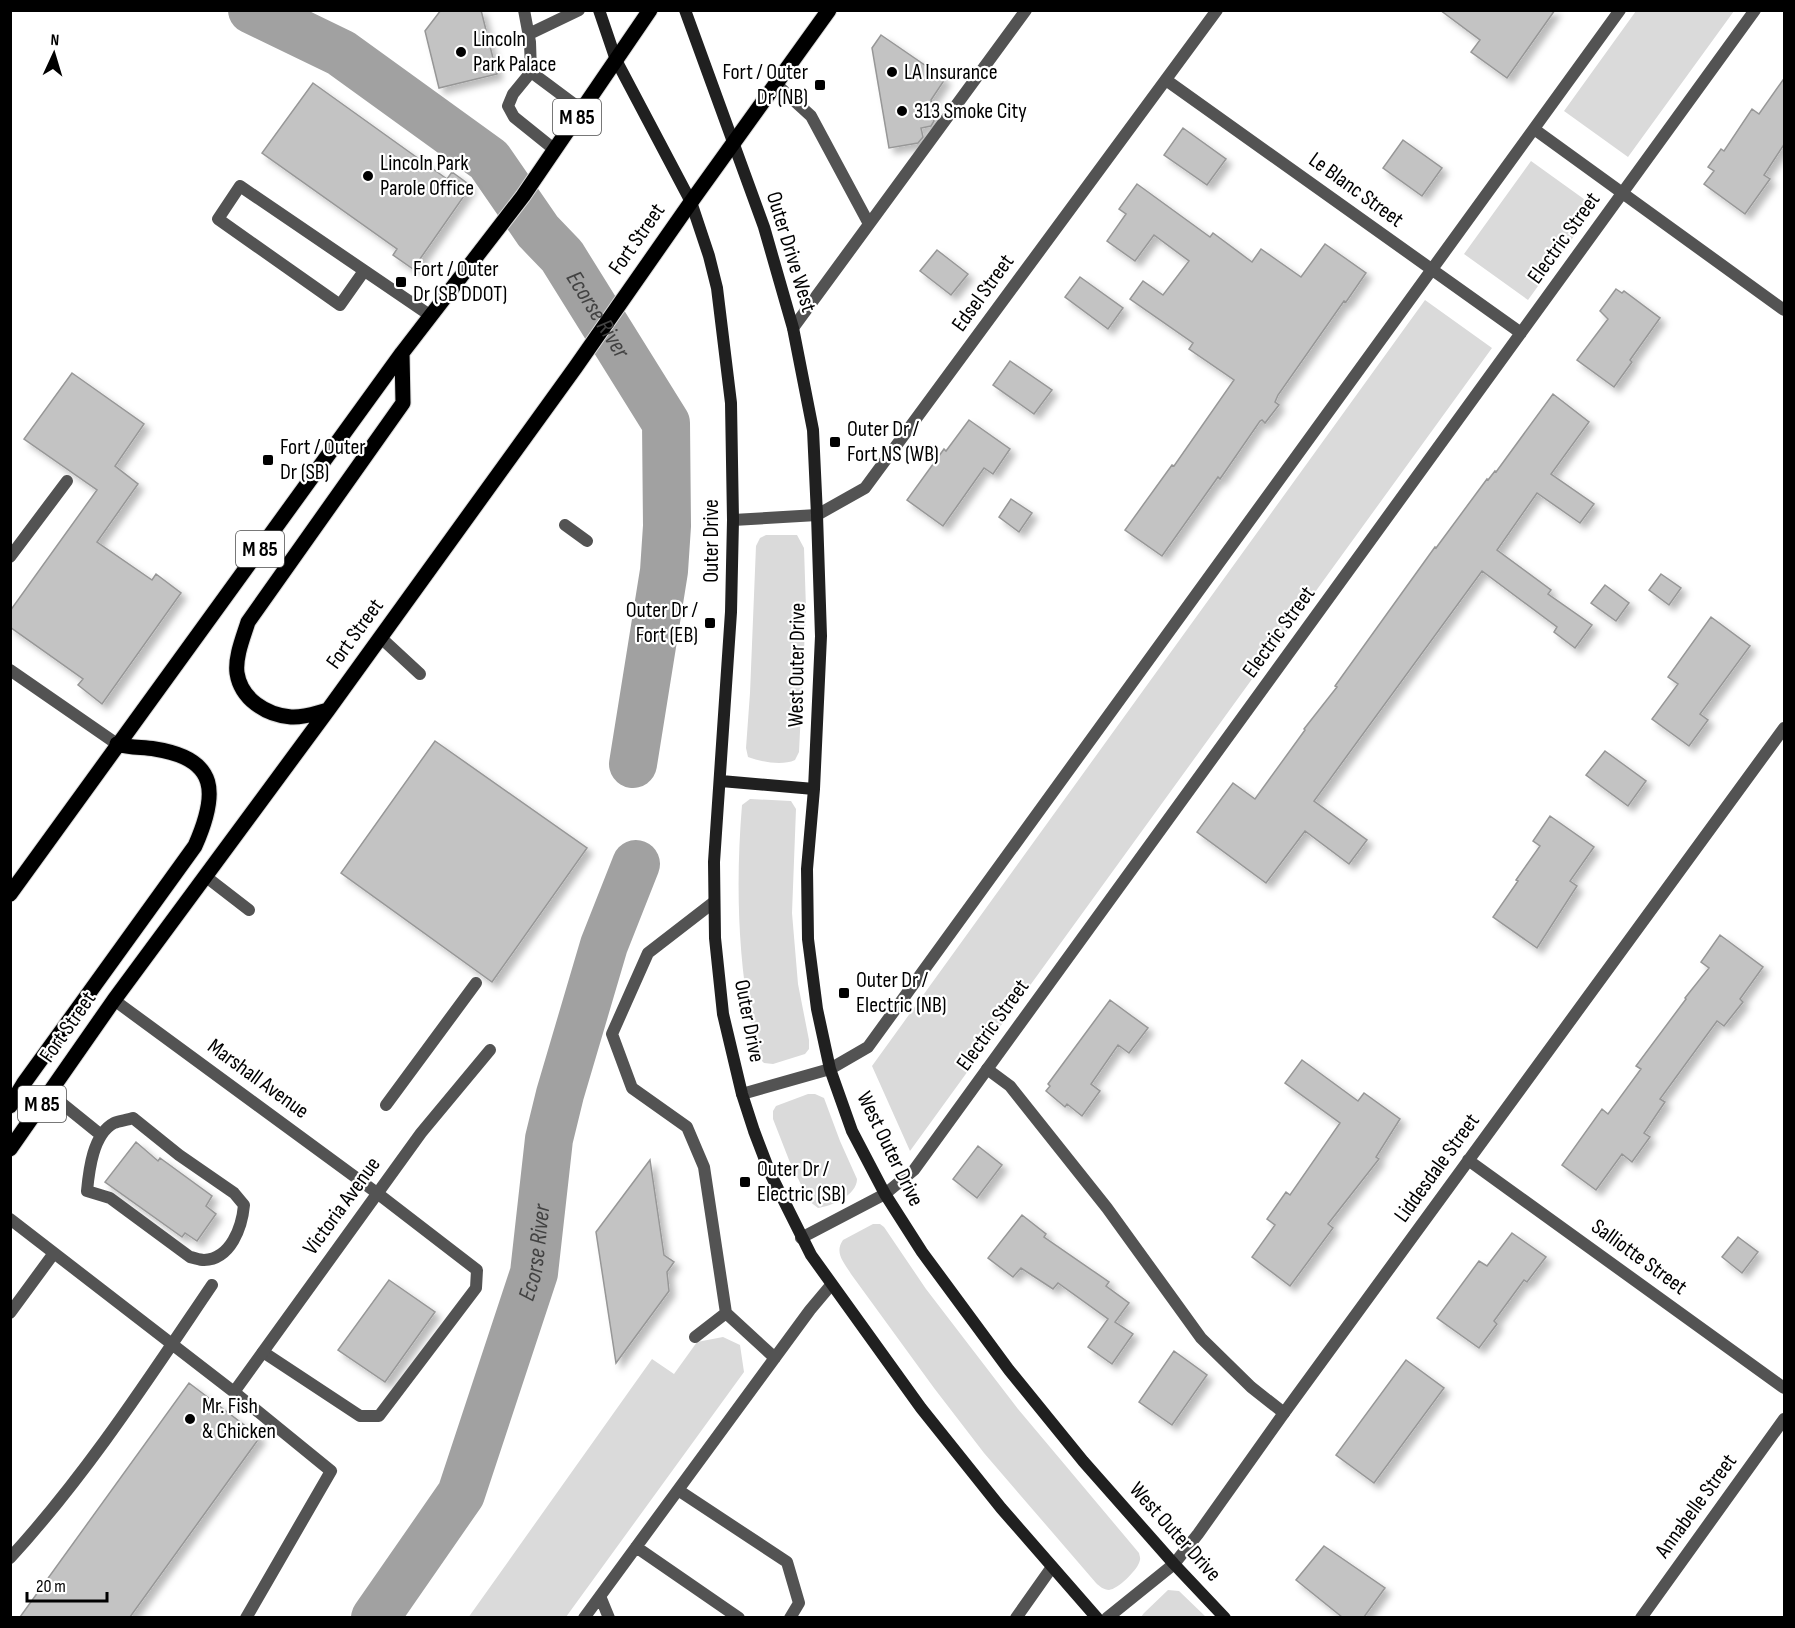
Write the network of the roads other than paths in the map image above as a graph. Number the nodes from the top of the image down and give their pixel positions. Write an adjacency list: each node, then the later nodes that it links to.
1 (524, 10): 11 (street)
2 (579, 10): 11 (street)
3 (599, 10): 12 (main road, Outer Drive)
4 (650, 10): 12 (main road, M 85)
5 (685, 10): 18 (main road, Outer Drive West)
6 (829, 10): 15 (main road, M 85)
7 (1026, 10): 22 (street)
8 (1217, 10): 14 (street, Edsel Street)
9 (1620, 10): 17 (street)
10 (1755, 10): 20 (street, Electric Street)
11 (529, 34): 13 (street)
12 (616, 60): 16 (main road, M 85); 21 (main road, Outer Drive)
13 (531, 72): 16 (street); 19 (street)
14 (1166, 80): 23 (street, Le Blanc Street); 31 (street, Edsel Street)
15 (776, 84): 18 (main road, M 85); 22 (street)
16 (582, 110): 19 (main road, M 85)
17 (1534, 129): 20 (street); 23 (street)
18 (734, 143): 21 (main road, Fort Street / M 85); 27 (main road, Outer Drive West)
19 (555, 150): 26 (main road, M 85)
20 (1622, 193): 25 (street); 28 (street, Electric Street)
21 (691, 202): 32 (main road, Outer Drive); 36 (main road, Fort Street / M 85)
22 (869, 224): 27 (street)
23 (1432, 270): 28 (street, Le Blanc Street); 51 (street)
24 (364, 271): 24 (street); 26 (street)
25 (1785, 310)
26 (431, 316): 29 (main road, M 85)
27 (793, 328): 31 (main road, Outer Drive West)
28 (1521, 333): 52 (street, Electric Street)
29 (402, 352): 39 (main road); 41 (main road, M 85)
30 (67, 481): 35 (street)
31 (818, 515): 32 (street, Edsel Street); 43 (main road, West Outer Drive)
32 (733, 520): 42 (main road, Outer Drive)
33 (565, 525): 34 (street)
34 (587, 541)
35 (10, 557)
36 (380, 637): 38 (street); 39 (main road, Fort Street / M 85)
37 (10, 670): 41 (street)
38 (420, 674)
39 (328, 710): 44 (main road, Fort Street / M 85)
40 (1785, 728): 59 (street, Liddesdale Street)
41 (117, 744): 45 (main road, M 85); 56 (main road)
42 (721, 781): 43 (main road); 46 (main road, Outer Drive)
43 (814, 789): 51 (main road, West Outer Drive)
44 (206, 876): 47 (street); 49 (main road, Fort Street / M 85)
45 (10, 894)
46 (714, 902): 54 (main road, Outer Drive); 68 (street)
47 (249, 910)
48 (476, 983): 55 (street)
49 (114, 1000): 53 (main road, Fort Street / M 85); 60 (street, Marshall Avenue)
50 (490, 1050): 60 (street, Victoria Avenue)
51 (830, 1069): 54 (street); 61 (main road, West Outer Drive)
52 (987, 1069): 61 (street, Electric Street); 75 (street)
53 (50, 1094): 57 (street); 58 (main road, Fort Street / M 85)
54 (742, 1094): 63 (main road)
55 (386, 1105)
56 (10, 1106)
57 (101, 1135): 57 (street)
58 (10, 1149)
59 (1468, 1160): 73 (street, Salliotte Street); 75 (street, Liddesdale Street)
60 (377, 1193): 71 (street, Victoria Avenue); 71 (street, Marshall Avenue)
61 (885, 1194): 63 (street, Electric Street); 80 (main road, West Outer Drive)
62 (10, 1219): 64 (street)
63 (801, 1238): 66 (main road)
64 (54, 1253): 67 (street); 70 (street)
65 (212, 1285): 70 (street)
66 (831, 1285): 72 (street); 81 (main road)
67 (10, 1313)
68 (726, 1313): 69 (street); 72 (street)
69 (694, 1337)
70 (172, 1344): 74 (street); 79 (street)
71 (263, 1352): 74 (street, Victoria Avenue)
72 (775, 1358): 77 (street)
73 (1785, 1388)
74 (234, 1392): 83 (street)
75 (1284, 1413): 80 (street, Liddesdale Street)
76 (1785, 1419): 92 (street, Annabelle Street)
77 (678, 1490): 78 (street); 87 (street)
78 (636, 1547): 82 (street); 86 (street)
79 (10, 1558)
80 (1174, 1564): 90 (street, Liddesdale Street); 91 (main road, West Outer Drive)
81 (1052, 1567): 88 (street); 89 (main road)
82 (600, 1596): 84 (street); 85 (street)
83 (246, 1617)
84 (585, 1617)
85 (609, 1617)
86 (739, 1617)
87 (789, 1617)
88 (1016, 1617)
89 (1097, 1617)
90 (1107, 1617)
91 (1225, 1617)
92 (1641, 1617)

